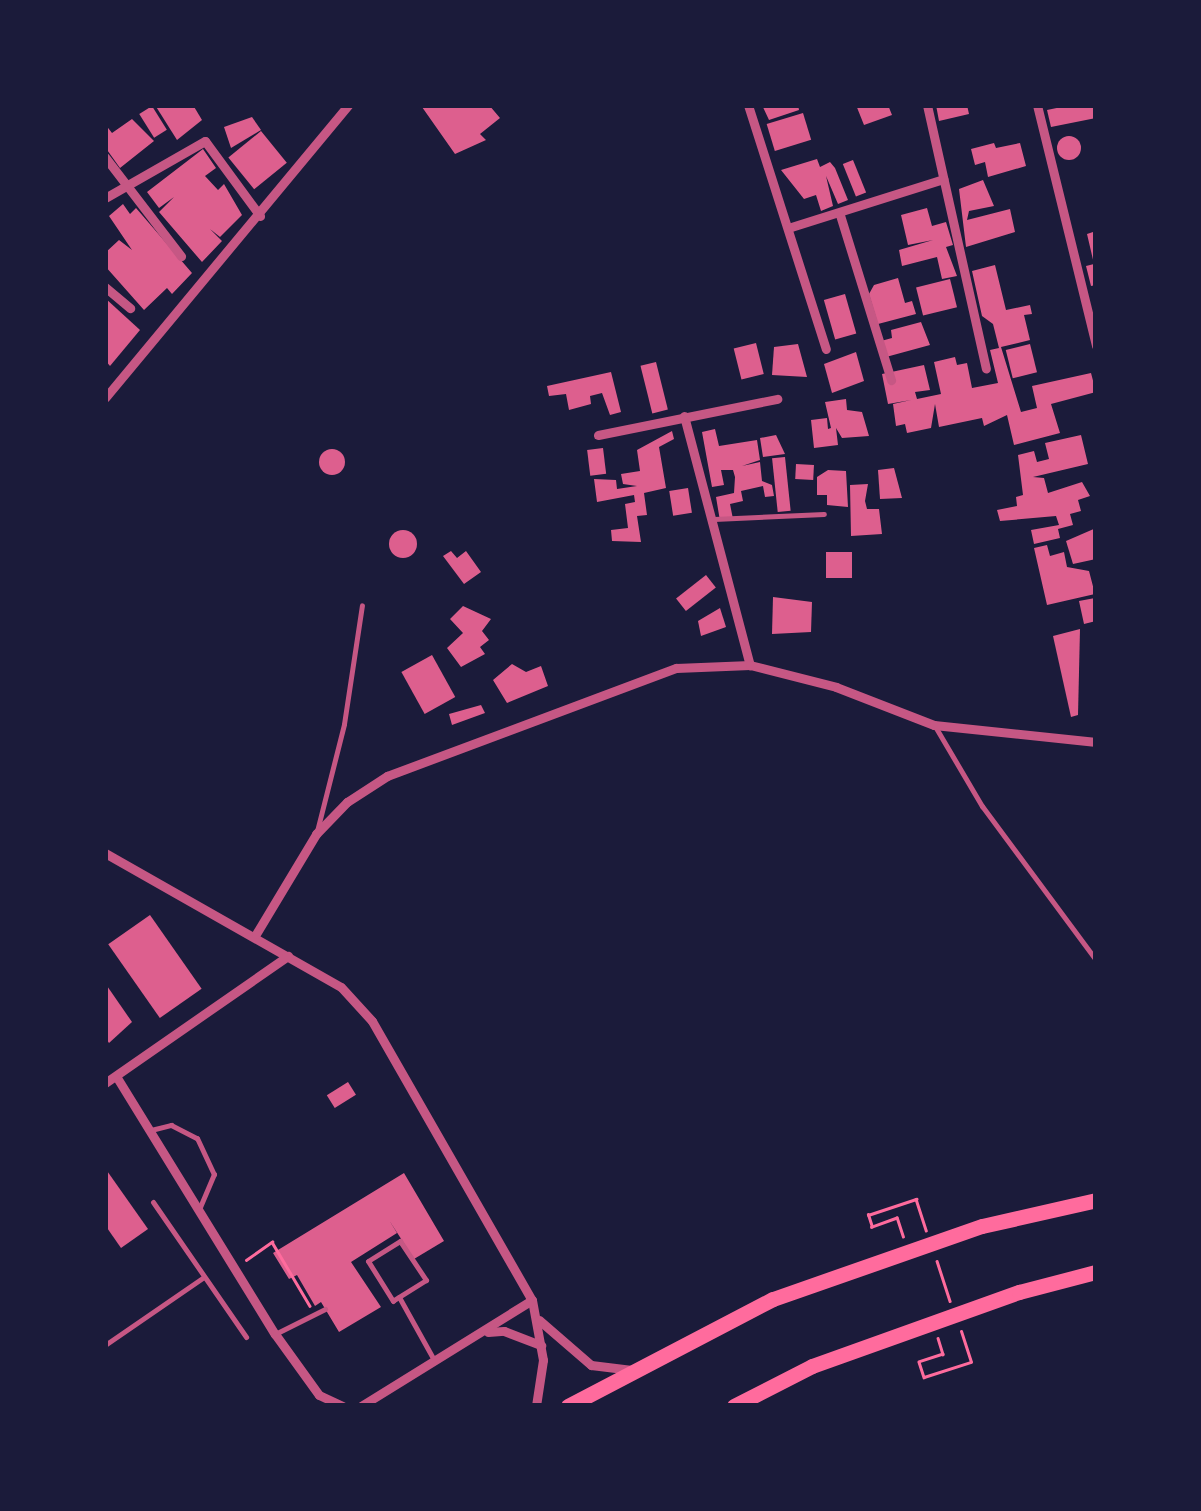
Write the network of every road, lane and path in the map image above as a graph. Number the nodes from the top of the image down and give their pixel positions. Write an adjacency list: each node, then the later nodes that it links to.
1 (348, 105): 10 (street)
2 (748, 105): 11 (street)
3 (927, 105): 6 (street)
4 (1036, 105): 15 (street)
5 (105, 158): 7 (street)
6 (943, 179): 9 (street); 17 (street)
7 (127, 187): 8 (street); 10 (street); 12 (street)
8 (105, 198)
9 (840, 215): 11 (street); 18 (street)
10 (260, 216): 19 (street)
11 (788, 228): 16 (street)
12 (180, 256)
13 (105, 286): 14 (street)
14 (130, 308)
15 (1096, 346)
16 (826, 348)
17 (986, 368)
18 (891, 380)
19 (105, 398)
20 (776, 399): 21 (street)
21 (684, 416): 22 (street); 24 (street)
22 (598, 435)
23 (824, 514): 24 (lane)
24 (711, 519): 26 (street)
25 (362, 605): 29 (lane)
26 (750, 665): 27 (street); 29 (street)
27 (934, 725): 28 (street); 33 (lane)
28 (1096, 742)
29 (316, 834): 31 (street)
30 (105, 853): 31 (street)
31 (256, 934): 32 (street)
32 (288, 956): 34 (street); 47 (street)
33 (1096, 960)
34 (116, 1076): 35 (street); 36 (street)
35 (105, 1084)
36 (149, 1131): 39 (street); 39 (lane)
37 (1096, 1200): 41 (highway)
38 (153, 1202): 45 (lane)
39 (197, 1212): 54 (street)
40 (928, 1235): 41 (path)
41 (908, 1252): 60 (highway)
42 (934, 1253): 48 (path)
43 (246, 1260): 50 (path)
44 (1096, 1272): 65 (highway)
45 (204, 1276): 55 (lane); 56 (lane)
46 (399, 1297): 46 (lane); 59 (lane)
47 (532, 1300): 51 (street); 53 (street)
48 (952, 1308)
49 (324, 1309): 50 (lane)
50 (315, 1314): 54 (lane)
51 (539, 1320): 57 (street); 60 (street)
52 (958, 1326): 58 (path)
53 (485, 1332): 57 (street); 59 (street)
54 (275, 1334): 61 (street)
55 (246, 1337)
56 (105, 1345)
57 (542, 1345): 63 (street)
58 (943, 1354)
59 (436, 1363): 62 (street)
60 (630, 1370): 64 (highway)
61 (343, 1406)
62 (361, 1406)
63 (536, 1406)
64 (568, 1406)
65 (734, 1406)

